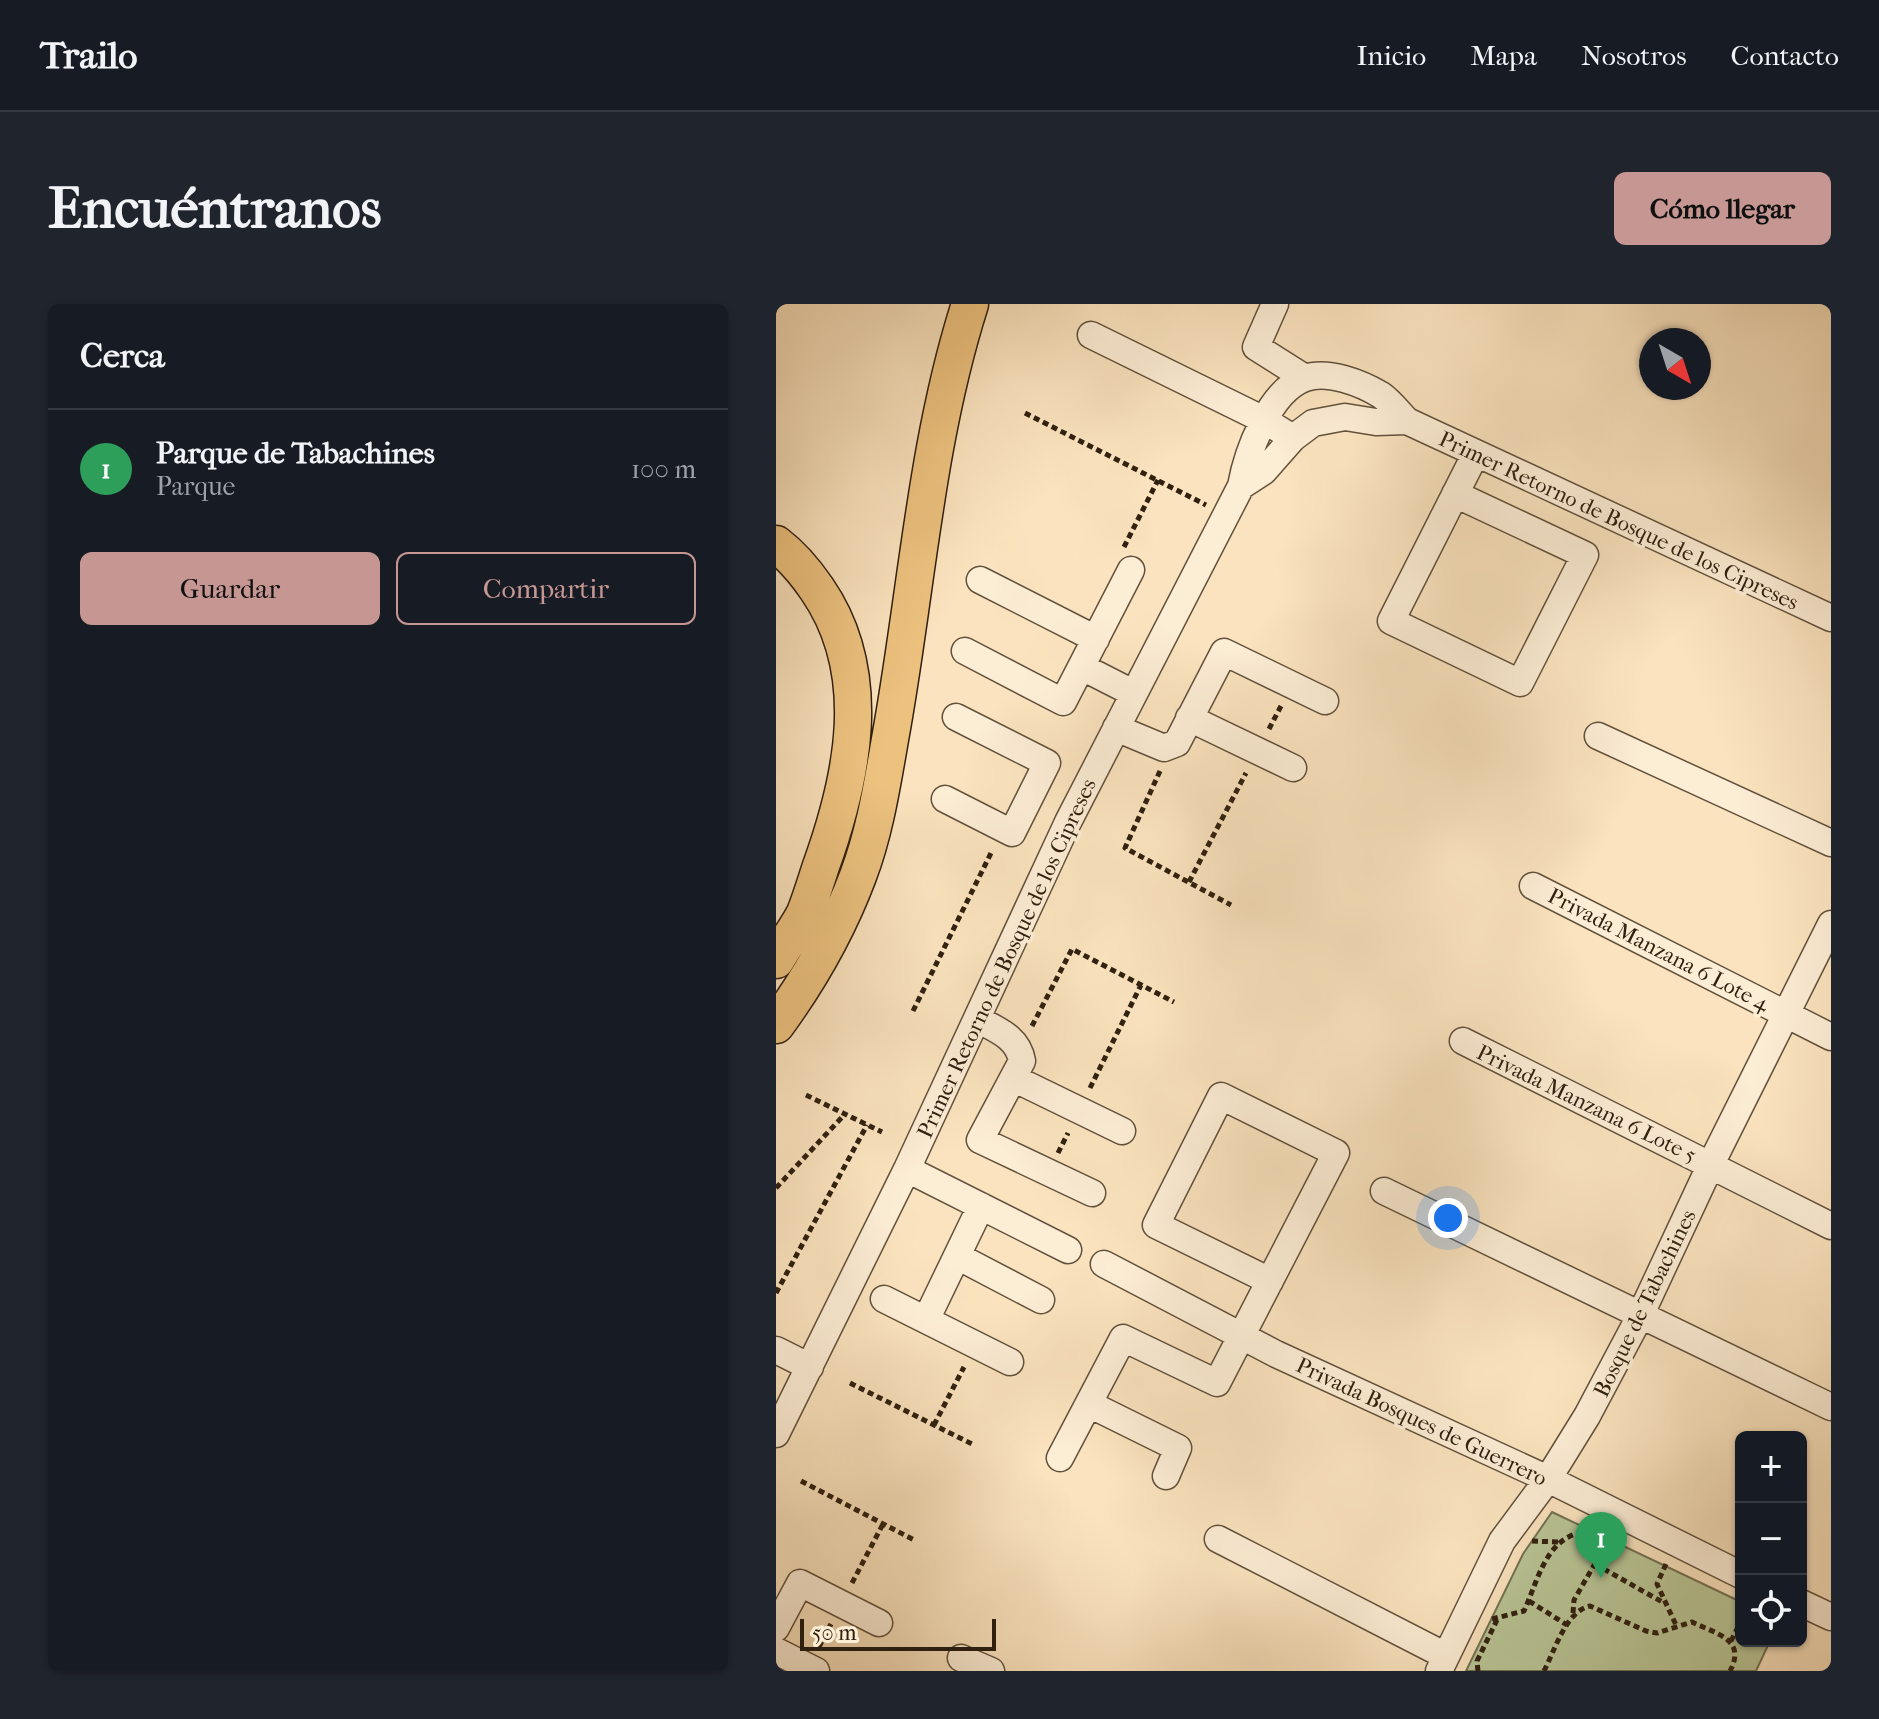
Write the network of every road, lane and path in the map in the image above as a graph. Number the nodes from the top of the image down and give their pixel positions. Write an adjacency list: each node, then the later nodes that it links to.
1 (970, 304): 46 (highway)
2 (1275, 304): 4 (street)
3 (1091, 335): 6 (street)
4 (1305, 378): 6 (street, Primer Retorno de Bosque de los Cipreses); 7 (street, Primer Retorno de Bosque de los Cipreses)
5 (1025, 413): 10 (path)
6 (1264, 420): 8 (street); 11 (street, Primer Retorno de Bosque de los Cipreses)
7 (1407, 421): 8 (street, Primer Retorno de Bosque de los Cipreses); 9 (street, Primer Retorno de Bosque de los Cipreses)
8 (1293, 438): 11 (street, Primer Retorno de Bosque de los Cipreses)
9 (1476, 453): 12 (street); 17 (street, Primer Retorno de Bosque de los Cipreses)
10 (1158, 480): 13 (path); 15 (path)
11 (1241, 486): 13 (street, Primer Retorno de Bosque de los Cipreses)
12 (1455, 494): 12 (street)
13 (1226, 516): 22 (street, Primer Retorno de Bosque de los Cipreses)
14 (776, 544): 40 (highway)
15 (1128, 559): 18 (street)
16 (980, 580): 18 (street)
17 (1831, 618)
18 (1096, 639): 20 (street)
19 (965, 651): 20 (street)
20 (1082, 667): 22 (street)
21 (1292, 684): 23 (street); 25 (street); 29 (path)
22 (1133, 693): 26 (street, Primer Retorno de Bosque de los Cipreses)
23 (1325, 701)
24 (956, 717): 32 (street)
25 (1189, 718): 28 (street); 29 (street)
26 (1116, 728): 28 (street); 33 (street, Primer Retorno de Bosque de los Cipreses)
27 (1598, 736): 35 (street)
28 (1177, 743): 36 (path)
29 (1258, 751): 30 (street); 36 (path)
30 (1293, 768)
31 (945, 799): 34 (street)
32 (1031, 799): 33 (street); 34 (street)
33 (1068, 822): 45 (street, Primer Retorno de Bosque de los Cipreses)
34 (1003, 829): 43 (path)
35 (1831, 843)
36 (1189, 882): 38 (path)
37 (1533, 886): 44 (street, Privada Manzana 6 Lote 4)
38 (1231, 905)
39 (1831, 924): 44 (street, Bosque de Tabachines)
40 (776, 960)
41 (1141, 985): 42 (path); 49 (path); 52 (path)
42 (1174, 1002)
43 (913, 1011)
44 (1786, 1013): 47 (street, Privada Manzana 6 Lote 4); 57 (street, Bosque de Tabachines)
45 (977, 1019): 49 (street); 58 (street, Primer Retorno de Bosque de los Cipreses)
46 (776, 1025)
47 (1831, 1037)
48 (1463, 1041): 57 (street, Privada Manzana 6 Lote 5)
49 (1020, 1048): 50 (street)
50 (1015, 1079): 52 (street); 59 (street)
51 (806, 1095): 53 (path)
52 (1079, 1110): 55 (street); 59 (path)
53 (845, 1114): 54 (path); 60 (path)
54 (867, 1125): 56 (path); 69 (path)
55 (1122, 1131)
56 (882, 1132)
57 (1711, 1164): 64 (street, Privada Manzana 6 Lote 5); 72 (street, Bosque de Tabachines)
58 (907, 1169): 63 (street); 78 (street, Primer Retorno de Bosque de los Cipreses)
59 (1049, 1172): 62 (street)
60 (776, 1188)
61 (1384, 1191): 72 (street)
62 (1092, 1193)
63 (981, 1206): 65 (street); 66 (street)
64 (1831, 1226)
65 (1068, 1250)
66 (957, 1256): 71 (street); 73 (street)
67 (1104, 1264): 74 (street, Privada Bosques de Guerrero)
68 (1270, 1281): 68 (street); 74 (street)
69 (776, 1293)
70 (884, 1299): 73 (street)
71 (1041, 1300)
72 (1640, 1316): 81 (street); 87 (street, Bosque de Tabachines)
73 (926, 1320): 75 (street)
74 (1242, 1336): 80 (street); 87 (street, Privada Bosques de Guerrero)
75 (975, 1345): 77 (street); 82 (path)
76 (776, 1350): 78 (street)
77 (1010, 1362)
78 (810, 1367): 83 (street, Primer Retorno de Bosque de los Cipreses)
79 (850, 1383): 82 (path)
80 (1089, 1404): 85 (street); 86 (street)
81 (1831, 1407)
82 (934, 1425): 84 (path)
83 (776, 1434)
84 (972, 1444)
85 (1060, 1458)
86 (1166, 1476)
87 (1548, 1479): 89 (street, Privada Bosques de Guerrero); 102 (street, Bosque de Tabachines)
88 (801, 1481): 91 (path)
89 (1621, 1516): 92 (path); 93 (street, Privada Bosques de Guerrero)
90 (1218, 1539): 111 (street)
91 (916, 1541)
92 (1608, 1543): 94 (path); 96 (path)
93 (1675, 1543): 95 (street, Privada Bosques de Guerrero); 97 (path)
94 (1595, 1564): 97 (path); 99 (path)
95 (1735, 1572)
96 (1529, 1601): 101 (path); 104 (path)
97 (1666, 1604): 105 (path)
98 (1807, 1606): 100 (street)
99 (1573, 1614): 104 (path); 105 (path)
100 (1831, 1617)
101 (1497, 1619): 102 (path); 114 (path)
102 (1462, 1621): 111 (street, Bosque de Tabachines)
103 (879, 1623): 106 (street)
104 (1567, 1625): 115 (path)
105 (1676, 1625): 108 (path)
106 (776, 1628)
107 (1735, 1633): 108 (path)
108 (1731, 1641): 116 (path)
109 (776, 1651): 112 (street)
110 (961, 1658): 113 (street)
111 (1442, 1663)
112 (816, 1671)
113 (991, 1671)
114 (1478, 1671)
115 (1544, 1671)
116 (1730, 1671)

